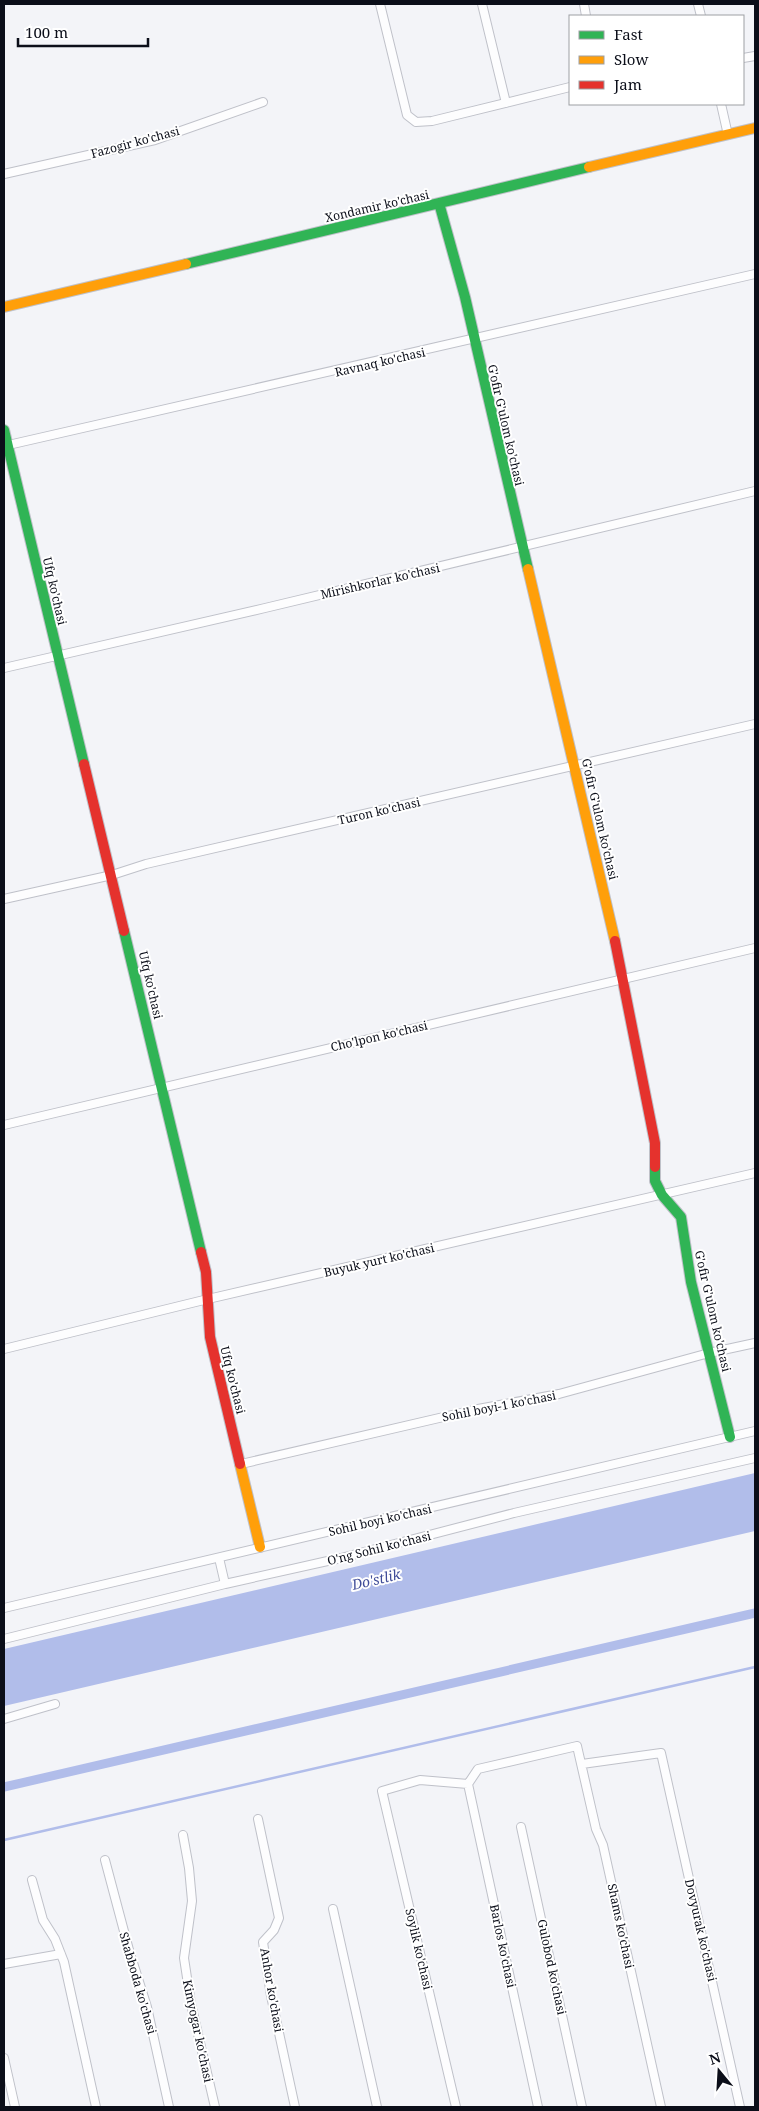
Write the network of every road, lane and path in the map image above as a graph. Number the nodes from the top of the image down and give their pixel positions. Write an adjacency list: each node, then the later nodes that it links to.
1 (380, 4): 5 (street)
2 (482, 4): 5 (street)
3 (569, 87): 5 (street)
4 (263, 102): 9 (street, Fazogir ko'chasi)
5 (506, 103)
6 (721, 105): 8 (street)
7 (755, 128): 8 (street, Xondamir ko'chasi)
8 (728, 135): 10 (street, Xondamir ko'chasi)
9 (4, 174)
10 (440, 204): 12 (street, Xondamir ko'chasi); 13 (street, G'ofir G'ulom ko'chasi)
11 (755, 274): 13 (street, Ravnaq ko'chasi)
12 (4, 307)
13 (473, 340): 15 (street, Ravnaq ko'chasi); 17 (street, G'ofir G'ulom ko'chasi)
14 (4, 430): 15 (street, Ufq ko'chasi)
15 (5, 446): 18 (street, Ufq ko'chasi)
16 (755, 491): 17 (street, Mirishkorlar ko'chasi)
17 (521, 547): 18 (street, Mirishkorlar ko'chasi); 21 (street, G'ofir G'ulom ko'chasi)
18 (57, 655): 19 (street, Mirishkorlar ko'chasi); 22 (street, Ufq ko'chasi)
19 (4, 668)
20 (755, 724): 21 (street, Turon ko'chasi)
21 (575, 766): 22 (street, Turon ko'chasi); 25 (street, G'ofir G'ulom ko'chasi)
22 (112, 875): 23 (street, Turon ko'chasi); 26 (street, Ufq ko'chasi)
23 (4, 899)
24 (755, 948): 25 (street, Cho'lpon ko'chasi)
25 (624, 978): 26 (street, Cho'lpon ko'chasi); 29 (street, G'ofir G'ulom ko'chasi)
26 (162, 1088): 27 (street, Cho'lpon ko'chasi); 30 (street, Ufq ko'chasi)
27 (4, 1125)
28 (755, 1173): 29 (street, Buyuk yurt ko'chasi)
29 (662, 1195): 30 (street, Buyuk yurt ko'chasi); 33 (street, G'ofir G'ulom ko'chasi)
30 (208, 1299): 32 (street, Buyuk yurt ko'chasi); 37 (street, Ufq ko'chasi)
31 (755, 1343): 33 (street, Sohil boyi-1 ko'chasi)
32 (4, 1349)
33 (709, 1353): 35 (street, G'ofir G'ulom ko'chasi); 37 (street, Sohil boyi-1 ko'chasi)
34 (755, 1431): 35 (street, Sohil boyi ko'chasi)
35 (730, 1437): 38 (street, Sohil boyi ko'chasi)
36 (755, 1458): 40 (street, O'ng Sohil ko'chasi)
37 (241, 1464): 38 (street, Ufq ko'chasi)
38 (260, 1547): 39 (street, Sohil boyi ko'chasi)
39 (219, 1558): 40 (street); 41 (street, Sohil boyi ko'chasi)
40 (225, 1584): 42 (street, O'ng Sohil ko'chasi)
41 (4, 1608)
42 (4, 1639)
43 (55, 1704): 44 (street)
44 (4, 1719)
45 (582, 1764): 46 (street, Shams ko'chasi); 65 (street, Shams ko'chasi); 66 (street, Dovyurak ko'chasi)
46 (468, 1784): 62 (street, Soylik ko'chasi); 63 (street, Barlos ko'chasi)
47 (258, 1819): 60 (street, Anhor ko'chasi)
48 (521, 1827): 64 (street, Gulobod ko'chasi)
49 (183, 1835): 59 (street, Kimyogar ko'chasi)
50 (106, 1860): 58 (street, Shabboda ko'chasi)
51 (32, 1880): 53 (street)
52 (333, 1909): 61 (street)
53 (61, 1954): 54 (street); 57 (street)
54 (4, 1964)
55 (4, 2058): 56 (street)
56 (15, 2107)
57 (96, 2107)
58 (170, 2107)
59 (215, 2107)
60 (295, 2107)
61 (377, 2107)
62 (456, 2107)
63 (538, 2107)
64 (582, 2107)
65 (661, 2107)
66 (740, 2107)

